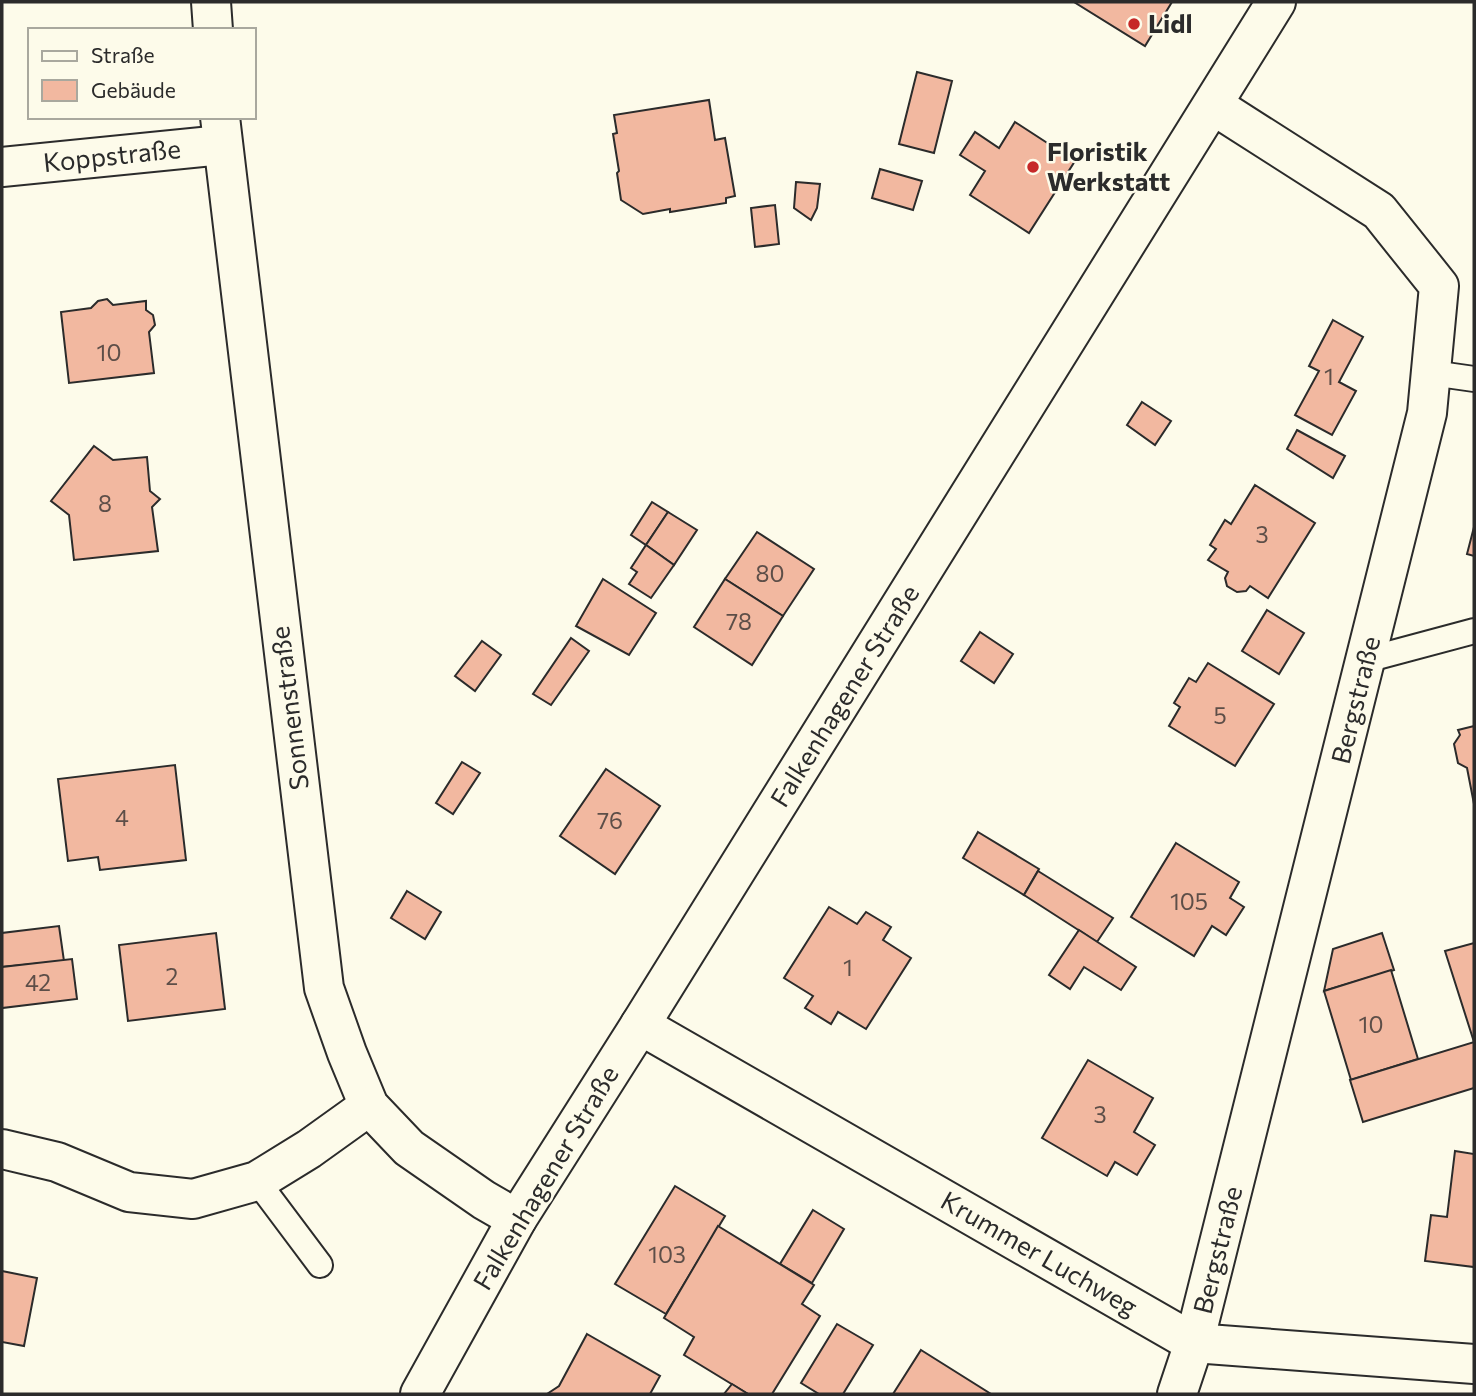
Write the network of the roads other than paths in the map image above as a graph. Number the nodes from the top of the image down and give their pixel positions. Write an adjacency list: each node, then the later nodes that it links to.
1 (211, 2): 3 (street)
2 (1276, 2): 4 (street, Falkenhagener Straße)
3 (213, 28)
4 (1213, 104): 7 (street, Bergstraße); 11 (street, Falkenhagener Straße)
5 (221, 131): 6 (street, Koppstraße); 12 (street, Sonnenstraße)
6 (2, 167)
7 (1432, 373): 8 (lane); 10 (street, Bergstraße)
8 (1474, 379)
9 (1474, 631): 10 (lane)
10 (1366, 660): 17 (street, Bergstraße)
11 (640, 1025): 15 (street, Falkenhagener Straße); 17 (street, Krummer Luchweg)
12 (369, 1106): 14 (street); 15 (street, Sonnenstraße)
13 (2, 1149): 14 (street)
14 (257, 1181): 16 (lane)
15 (517, 1219): 19 (street, Falkenhagener Straße)
16 (320, 1265)
17 (1194, 1343): 18 (street, Krummer Luchweg); 20 (street, Bergstraße)
18 (1474, 1364)
19 (420, 1394)
20 (1177, 1394)

